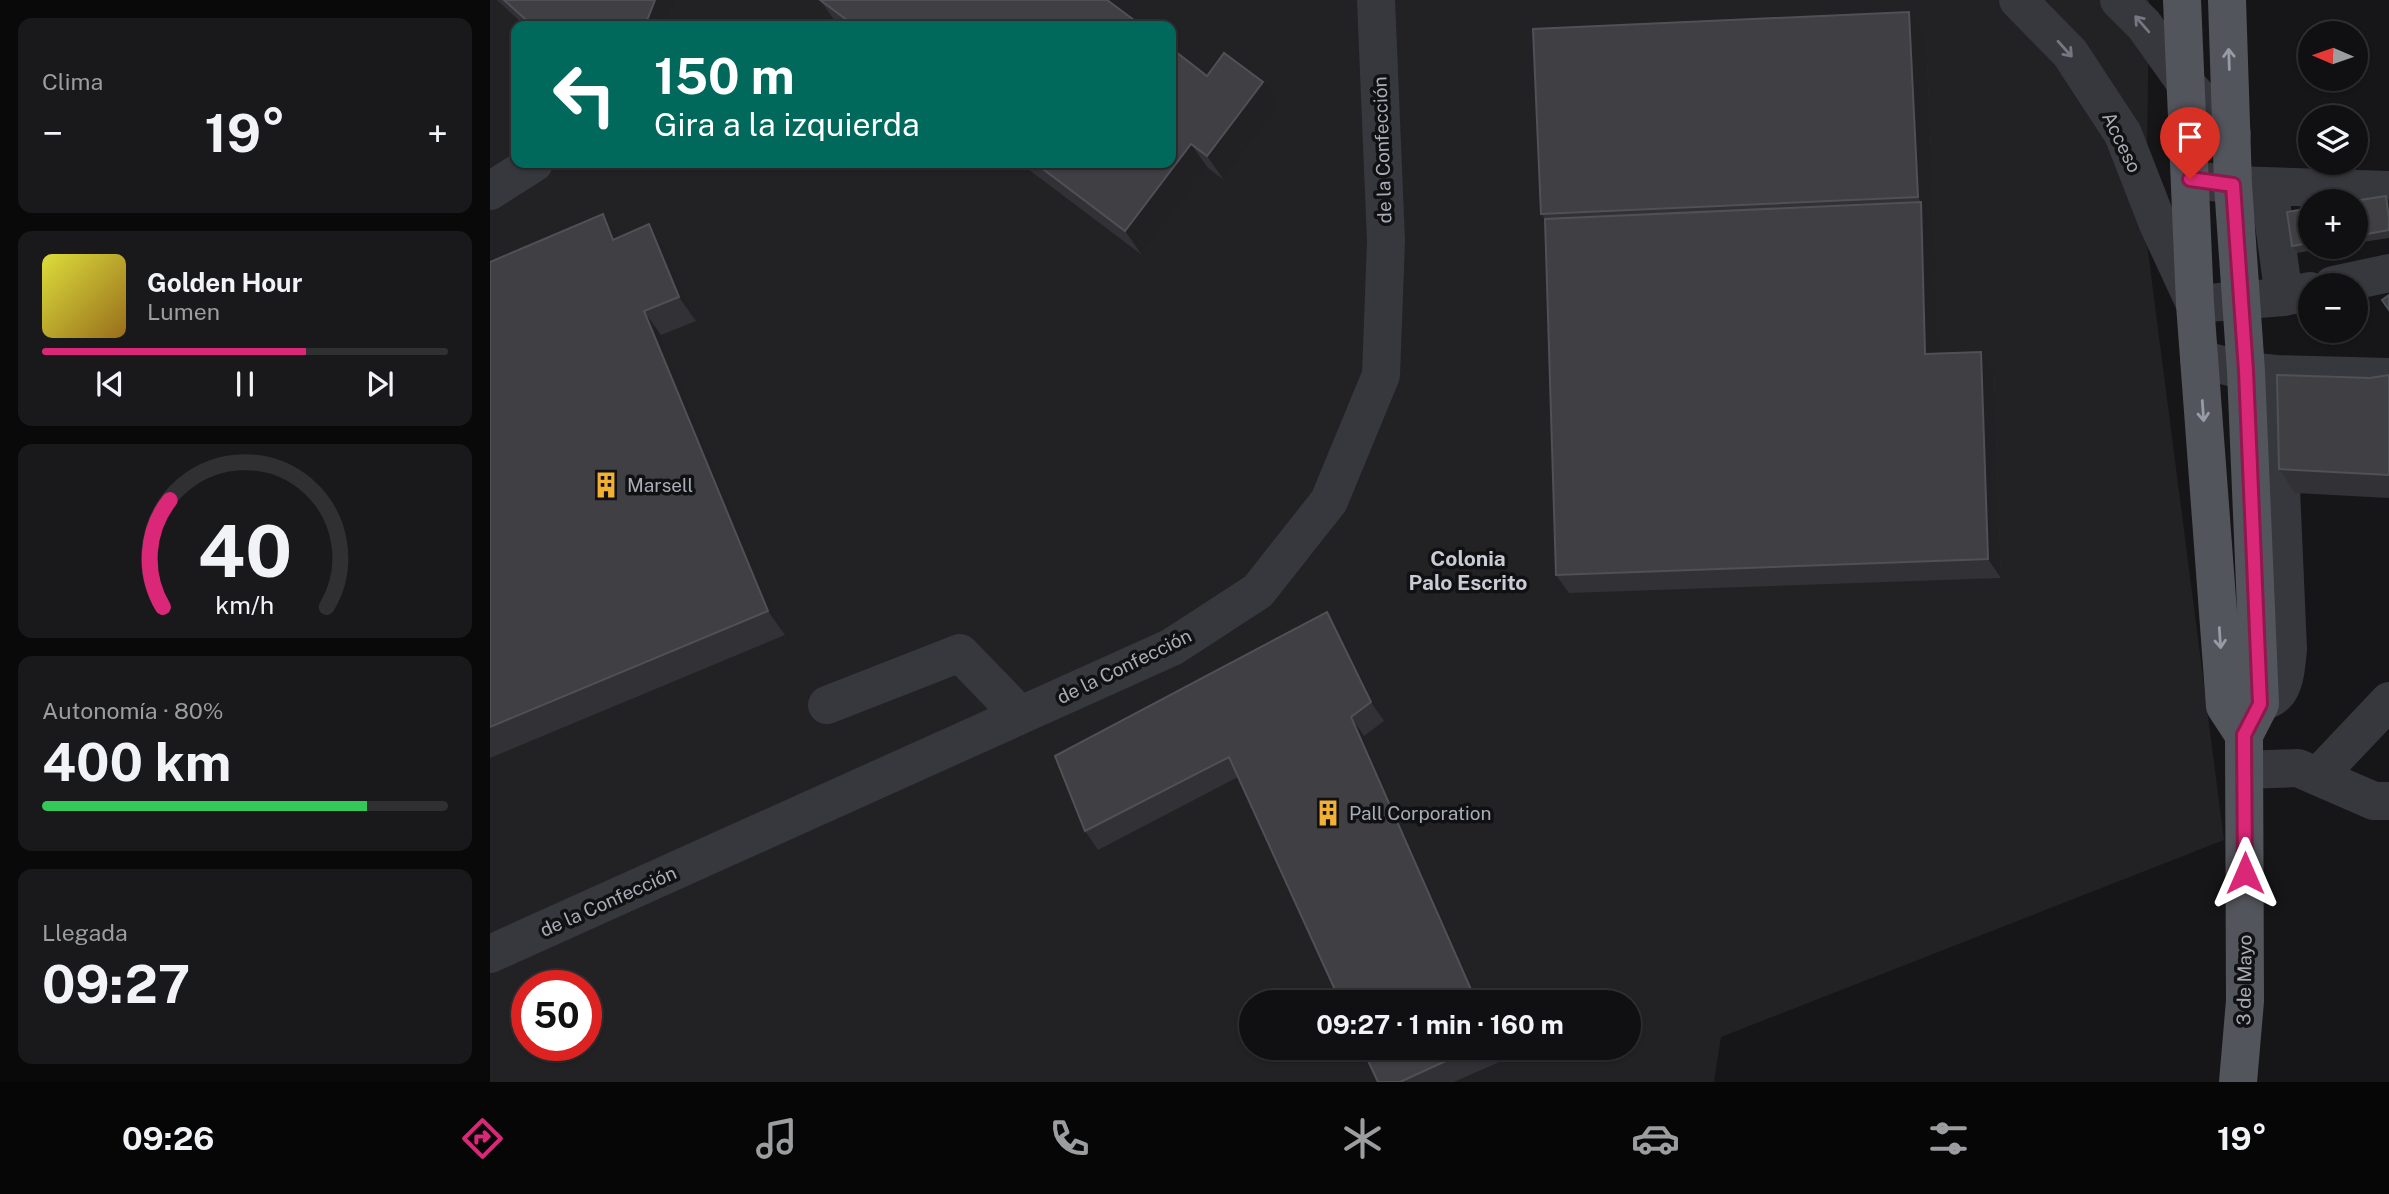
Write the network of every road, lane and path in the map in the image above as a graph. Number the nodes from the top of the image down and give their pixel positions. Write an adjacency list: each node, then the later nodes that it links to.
1 (1376, 0): 23 (lane, de la Confección)
2 (2018, 0): 17 (lane, Acceso, one-way to 17)
3 (2119, 0): 6 (lane, one-way to 3)
4 (2182, 0): 6 (main road)
5 (2227, 0): 7 (main road, 3 de Mayo, one-way to 5)
6 (2186, 84): 7 (lane); 9 (main road)
7 (2232, 134): 10 (main road, 3 de Mayo)
8 (526, 168): 12 (lane)
9 (2190, 179): 10 (lane); 17 (main road)
10 (2251, 186): 11 (lane); 15 (lane); 16 (main road, 3 de Mayo)
11 (2389, 190)
12 (490, 191)
13 (2389, 273): 14 (lane)
14 (2368, 278)
15 (2297, 294): 16 (lane)
16 (2241, 301): 17 (lane); 19 (main road, 3 de Mayo)
17 (2195, 304): 18 (main road)
18 (2199, 359): 19 (lane); 24 (main road, one-way to 24)
19 (2261, 373): 20 (lane); 24 (main road, 3 de Mayo)
20 (2389, 377)
21 (2389, 701): 25 (lane)
22 (827, 705): 23 (lane)
23 (1020, 715): 27 (lane, de la Confección)
24 (2243, 729): 25 (lane); 28 (main road, 3 de Mayo)
25 (2319, 775): 26 (lane)
26 (2389, 801)
27 (490, 954)
28 (2238, 1082)

